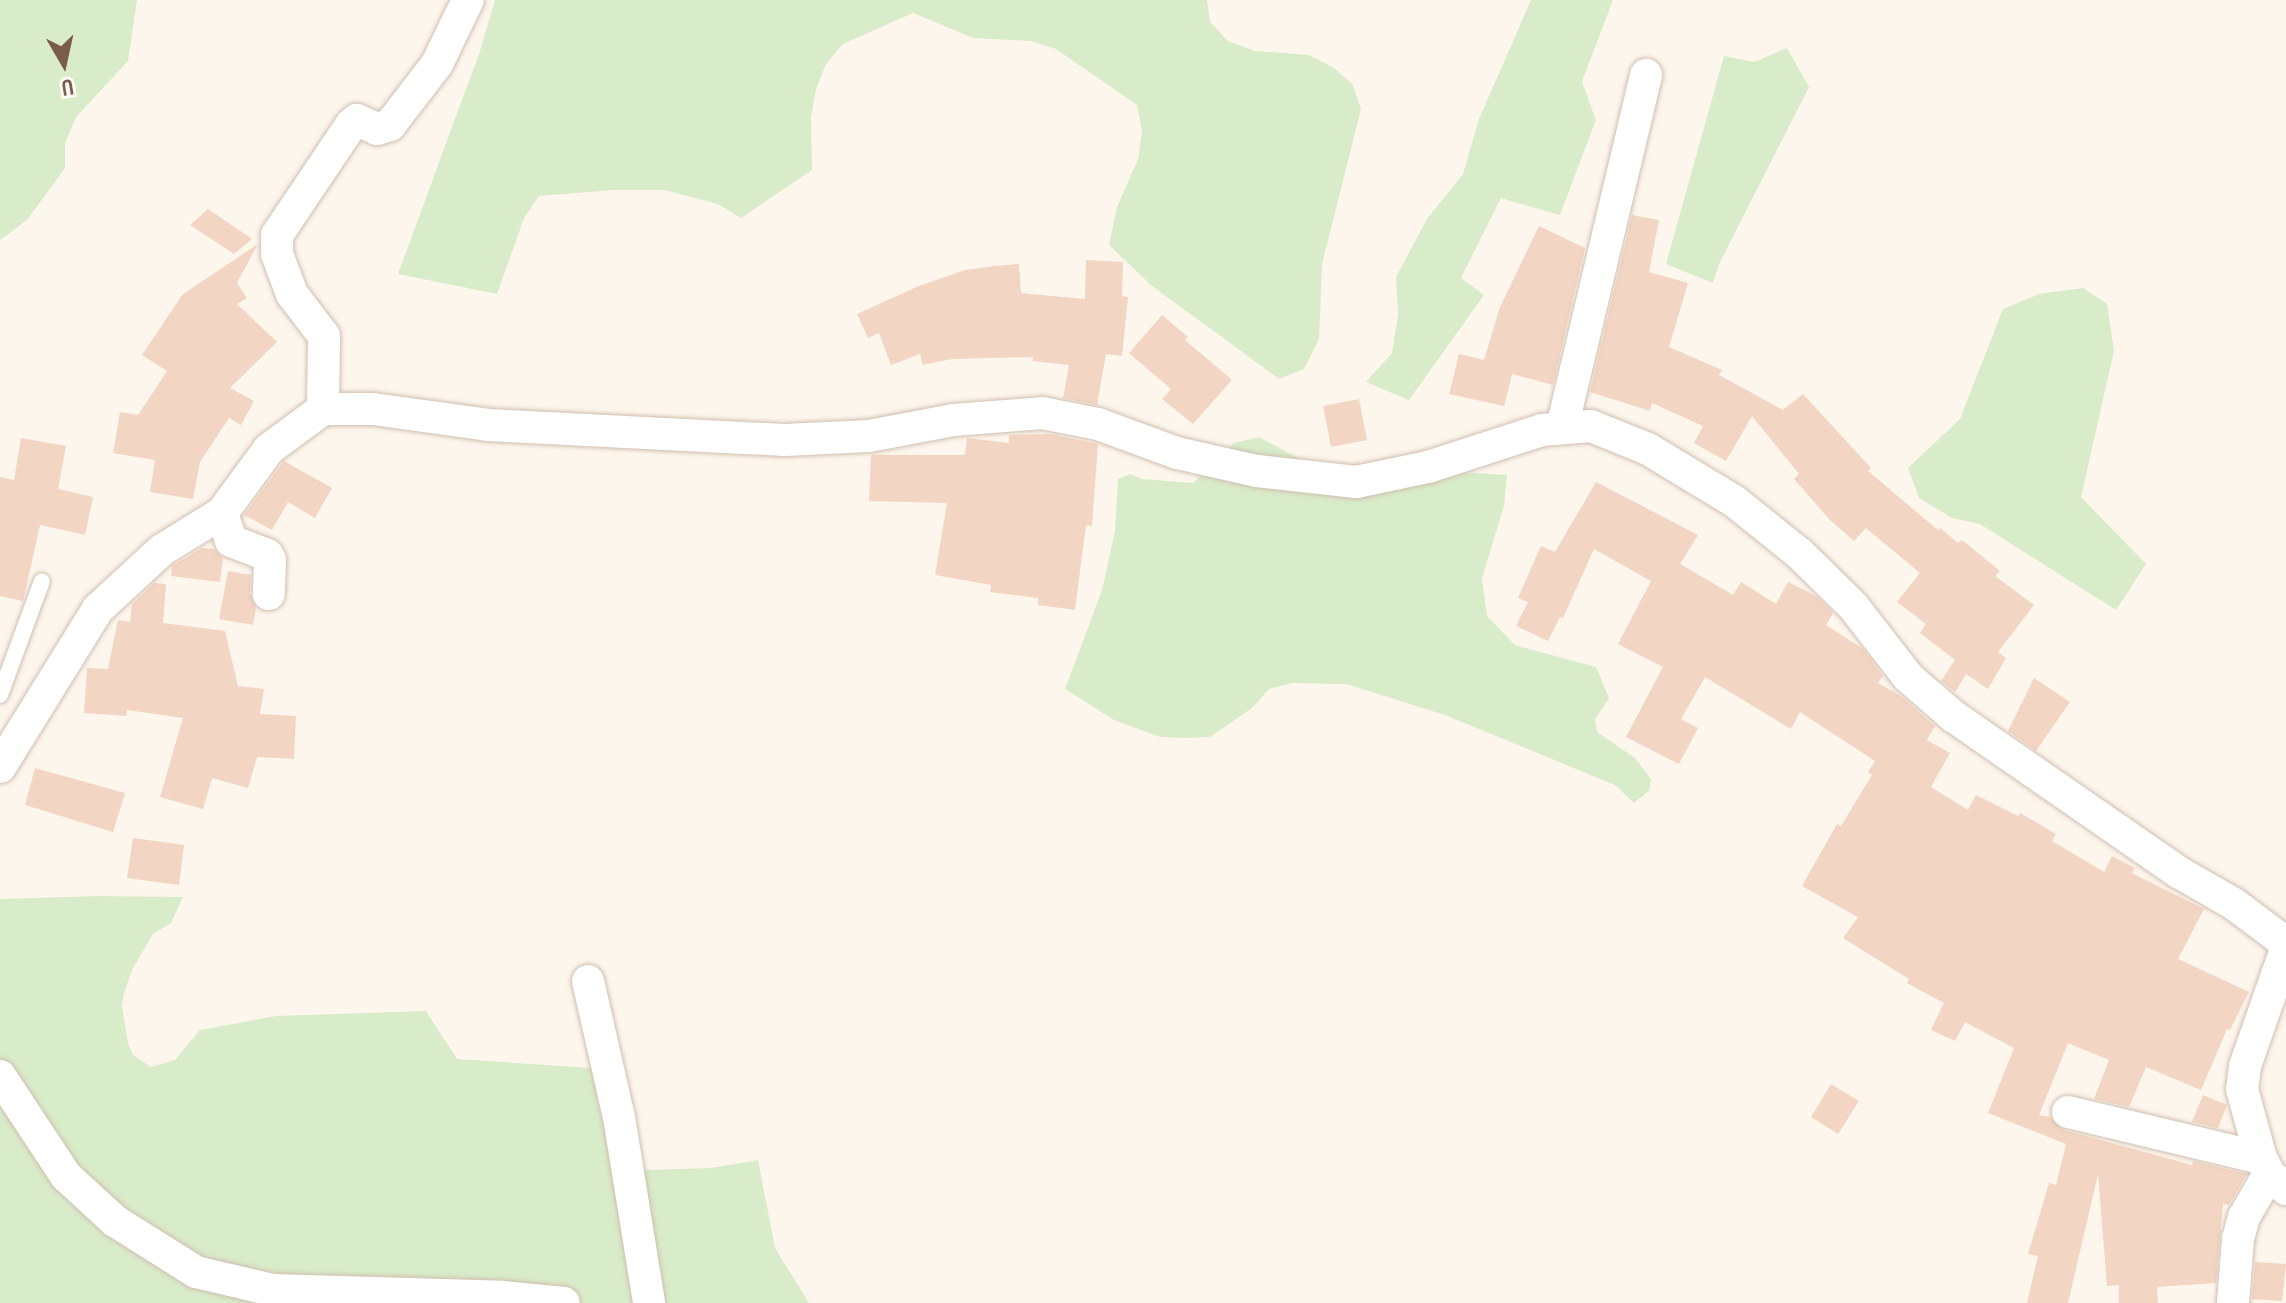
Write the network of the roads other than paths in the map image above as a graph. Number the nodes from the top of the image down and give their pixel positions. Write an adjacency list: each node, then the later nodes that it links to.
1 (468, 0): 3 (street)
2 (1646, 75): 4 (street)
3 (323, 409): 4 (street); 5 (street)
4 (1562, 428): 10 (street)
5 (222, 513): 7 (street); 9 (street)
6 (42, 581): 8 (lane)
7 (269, 594)
8 (0, 695)
9 (0, 767)
10 (2286, 946): 14 (street)
11 (588, 981): 16 (street)
12 (0, 1076): 15 (street)
13 (2068, 1112): 14 (street)
14 (2272, 1174): 17 (street)
15 (564, 1303)
16 (649, 1303)
17 (2233, 1303)

